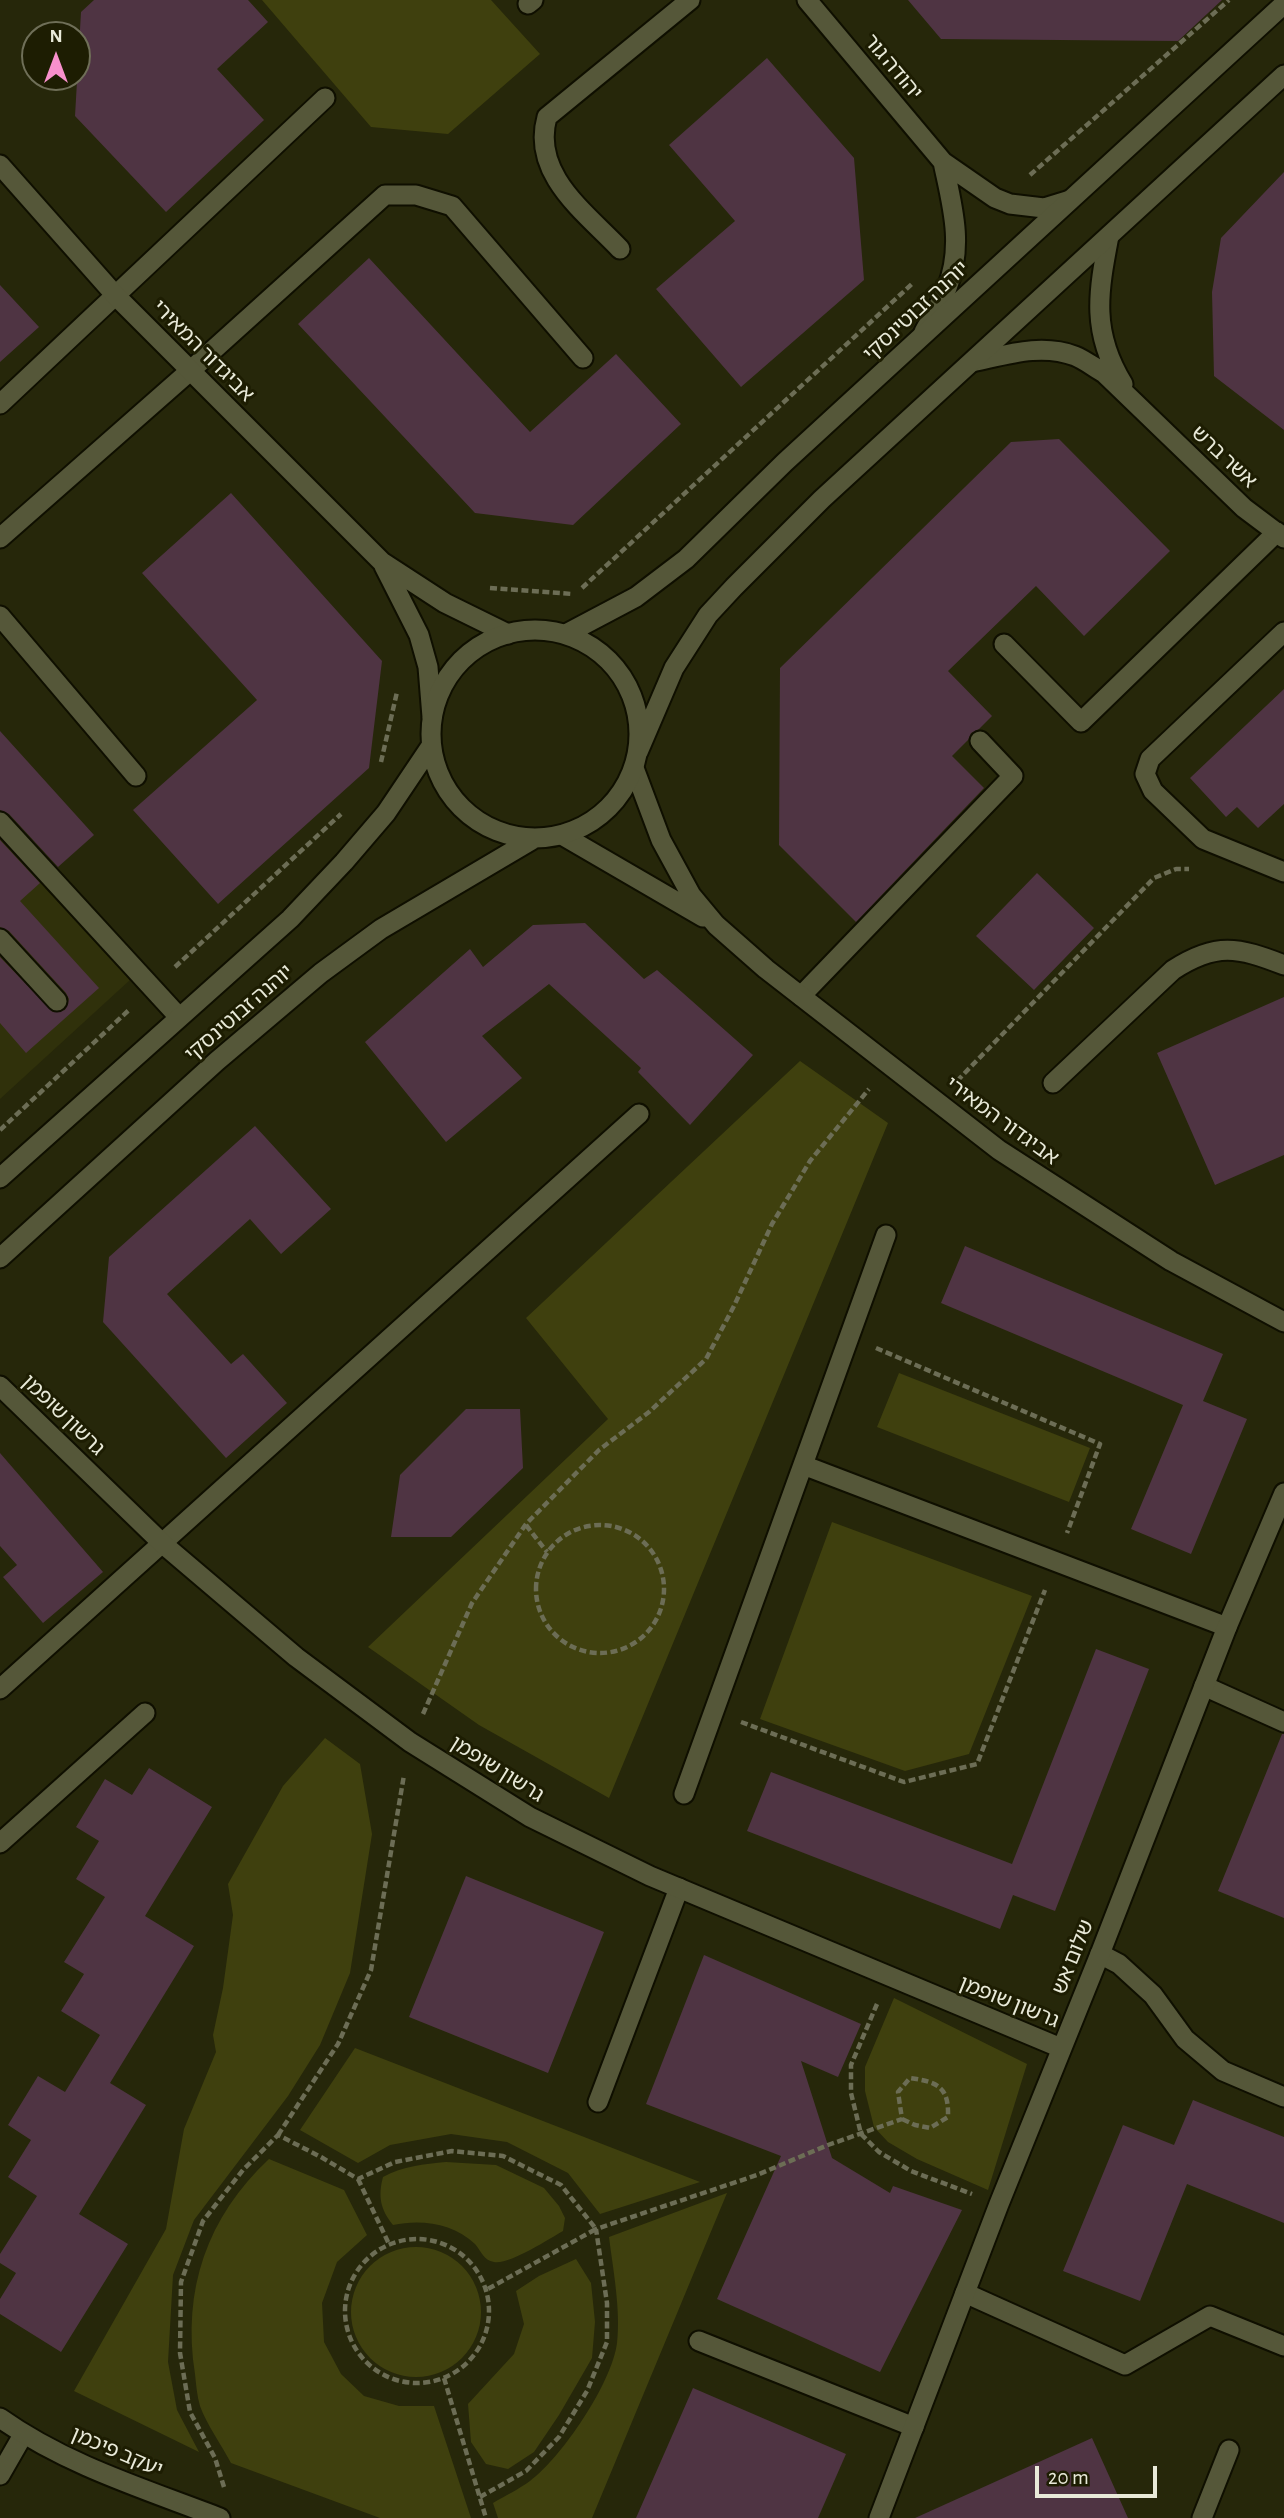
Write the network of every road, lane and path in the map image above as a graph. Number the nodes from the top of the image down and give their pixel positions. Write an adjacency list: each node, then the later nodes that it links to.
1 (690, 0): 12 (street)
2 (807, 0): 7 (street, יהודה גור)
3 (1229, 0): 9 (path)
4 (1284, 4): 10 (street, יוהנה זבוטינסקי)
5 (1284, 75): 11 (street)
6 (325, 98): 14 (street)
7 (943, 162): 9 (street, יהודה גור); 15 (street, יהודה גור)
8 (0, 164): 14 (street, אביגדור המאירי)
9 (1002, 200): 10 (street, יהודה גור)
10 (1070, 200): 15 (street, יוהנה זבוטינסקי)
11 (1109, 236): 17 (street); 20 (street, אשר ברש)
12 (620, 248)
13 (917, 279): 24 (path)
14 (116, 296): 18 (street, אביגדור המאירי); 19 (street)
15 (922, 336): 28 (street, יוהנה זבוטינסקי)
16 (583, 358): 18 (street)
17 (972, 362): 20 (street, אשר ברש); 34 (street)
18 (191, 370): 22 (street); 23 (street, אביגדור המאירי)
19 (0, 404)
20 (1137, 406): 21 (street, אשר ברש)
21 (1280, 535): 29 (street)
22 (0, 538)
23 (382, 562): 24 (street, אביגדור המאירי); 30 (street, אביגדור המאירי)
24 (459, 610): 27 (street, אביגדור המאירי)
25 (0, 616): 36 (street)
26 (1284, 632): 42 (street)
27 (508, 634): 28 (street); 31 (street)
28 (566, 634): 34 (street)
29 (1004, 644)
30 (424, 649): 31 (street, אביגדור המאירי); 35 (path)
31 (432, 717): 33 (street)
32 (981, 741): 47 (street)
33 (431, 746): 40 (street); 49 (street, יוהנה זבוטינסקי)
34 (636, 760): 39 (street); 43 (street, אביגדור המאירי)
35 (380, 767)
36 (136, 776)
37 (346, 809): 46 (path)
38 (0, 822): 46 (street)
39 (562, 835): 40 (street); 43 (street, אביגדור המאירי)
40 (535, 838): 57 (street, יוהנה זבוטינסקי)
41 (1195, 869): 52 (path)
42 (1284, 872)
43 (716, 925): 47 (street, אביגדור המאירי)
44 (0, 939): 48 (street)
45 (1284, 965): 51 (street)
46 (152, 988): 49 (street); 54 (path)
47 (801, 996): 50 (street, אביגדור המאירי)
48 (57, 1001)
49 (178, 1017): 55 (street, יוהנה זבוטינסקי)
50 (889, 1065): 52 (street, אביגדור המאירי); 63 (path)
51 (1053, 1083)
52 (937, 1102): 58 (street, אביגדור המאירי)
53 (639, 1114): 64 (street)
54 (0, 1130)
55 (0, 1178)
56 (886, 1235): 59 (street)
57 (0, 1258)
58 (1284, 1322)
59 (849, 1336): 61 (street); 66 (path)
60 (0, 1387): 64 (street, גרשון שופמן)
61 (803, 1465): 66 (street); 71 (street)
62 (1284, 1493): 67 (street, שלום אש)
63 (526, 1524): 65 (path); 73 (path)
64 (163, 1544): 69 (street); 73 (street, גרשון שופמן)
65 (547, 1552): 65 (path)
66 (1056, 1561): 67 (street); 71 (path)
67 (1227, 1627): 68 (street, שלום אש)
68 (1204, 1686): 72 (street); 77 (street, שלום אש)
69 (0, 1689)
70 (145, 1713): 75 (street)
71 (714, 1713): 74 (street)
72 (1284, 1722)
73 (410, 1742): 76 (street, גרשון שופמן); 84 (path)
74 (684, 1794)
75 (0, 1843)
76 (678, 1888): 78 (street, גרשון שופמן); 81 (street)
77 (1100, 1954): 79 (street, שלום אש); 80 (street)
78 (889, 1977): 79 (street, גרשון שופמן); 83 (path)
79 (1061, 2048): 86 (street, שלום אש)
80 (1284, 2098)
81 (598, 2102)
82 (902, 2119): 82 (path); 83 (path)
83 (861, 2134): 86 (path); 87 (path)
84 (278, 2135): 85 (path); 99 (path)
85 (358, 2179): 87 (path); 88 (path)
86 (999, 2204): 90 (street, שלום אש)
87 (596, 2229): 89 (path); 100 (path)
88 (389, 2244): 89 (path); 93 (path)
89 (486, 2290): 93 (path)
90 (965, 2293): 92 (street); 95 (street, שלום אש)
91 (699, 2341): 95 (street)
92 (1284, 2346)
93 (443, 2378): 100 (path)
94 (0, 2418): 96 (street, יעקב פיכמן)
95 (914, 2427): 103 (street, שלום אש)
96 (23, 2435): 98 (street); 101 (street, יעקב פיכמן)
97 (1229, 2450): 104 (street)
98 (0, 2475)
99 (226, 2494)
100 (480, 2497): 102 (path)
101 (220, 2518)
102 (486, 2518)
103 (879, 2518)
104 (1202, 2518)

